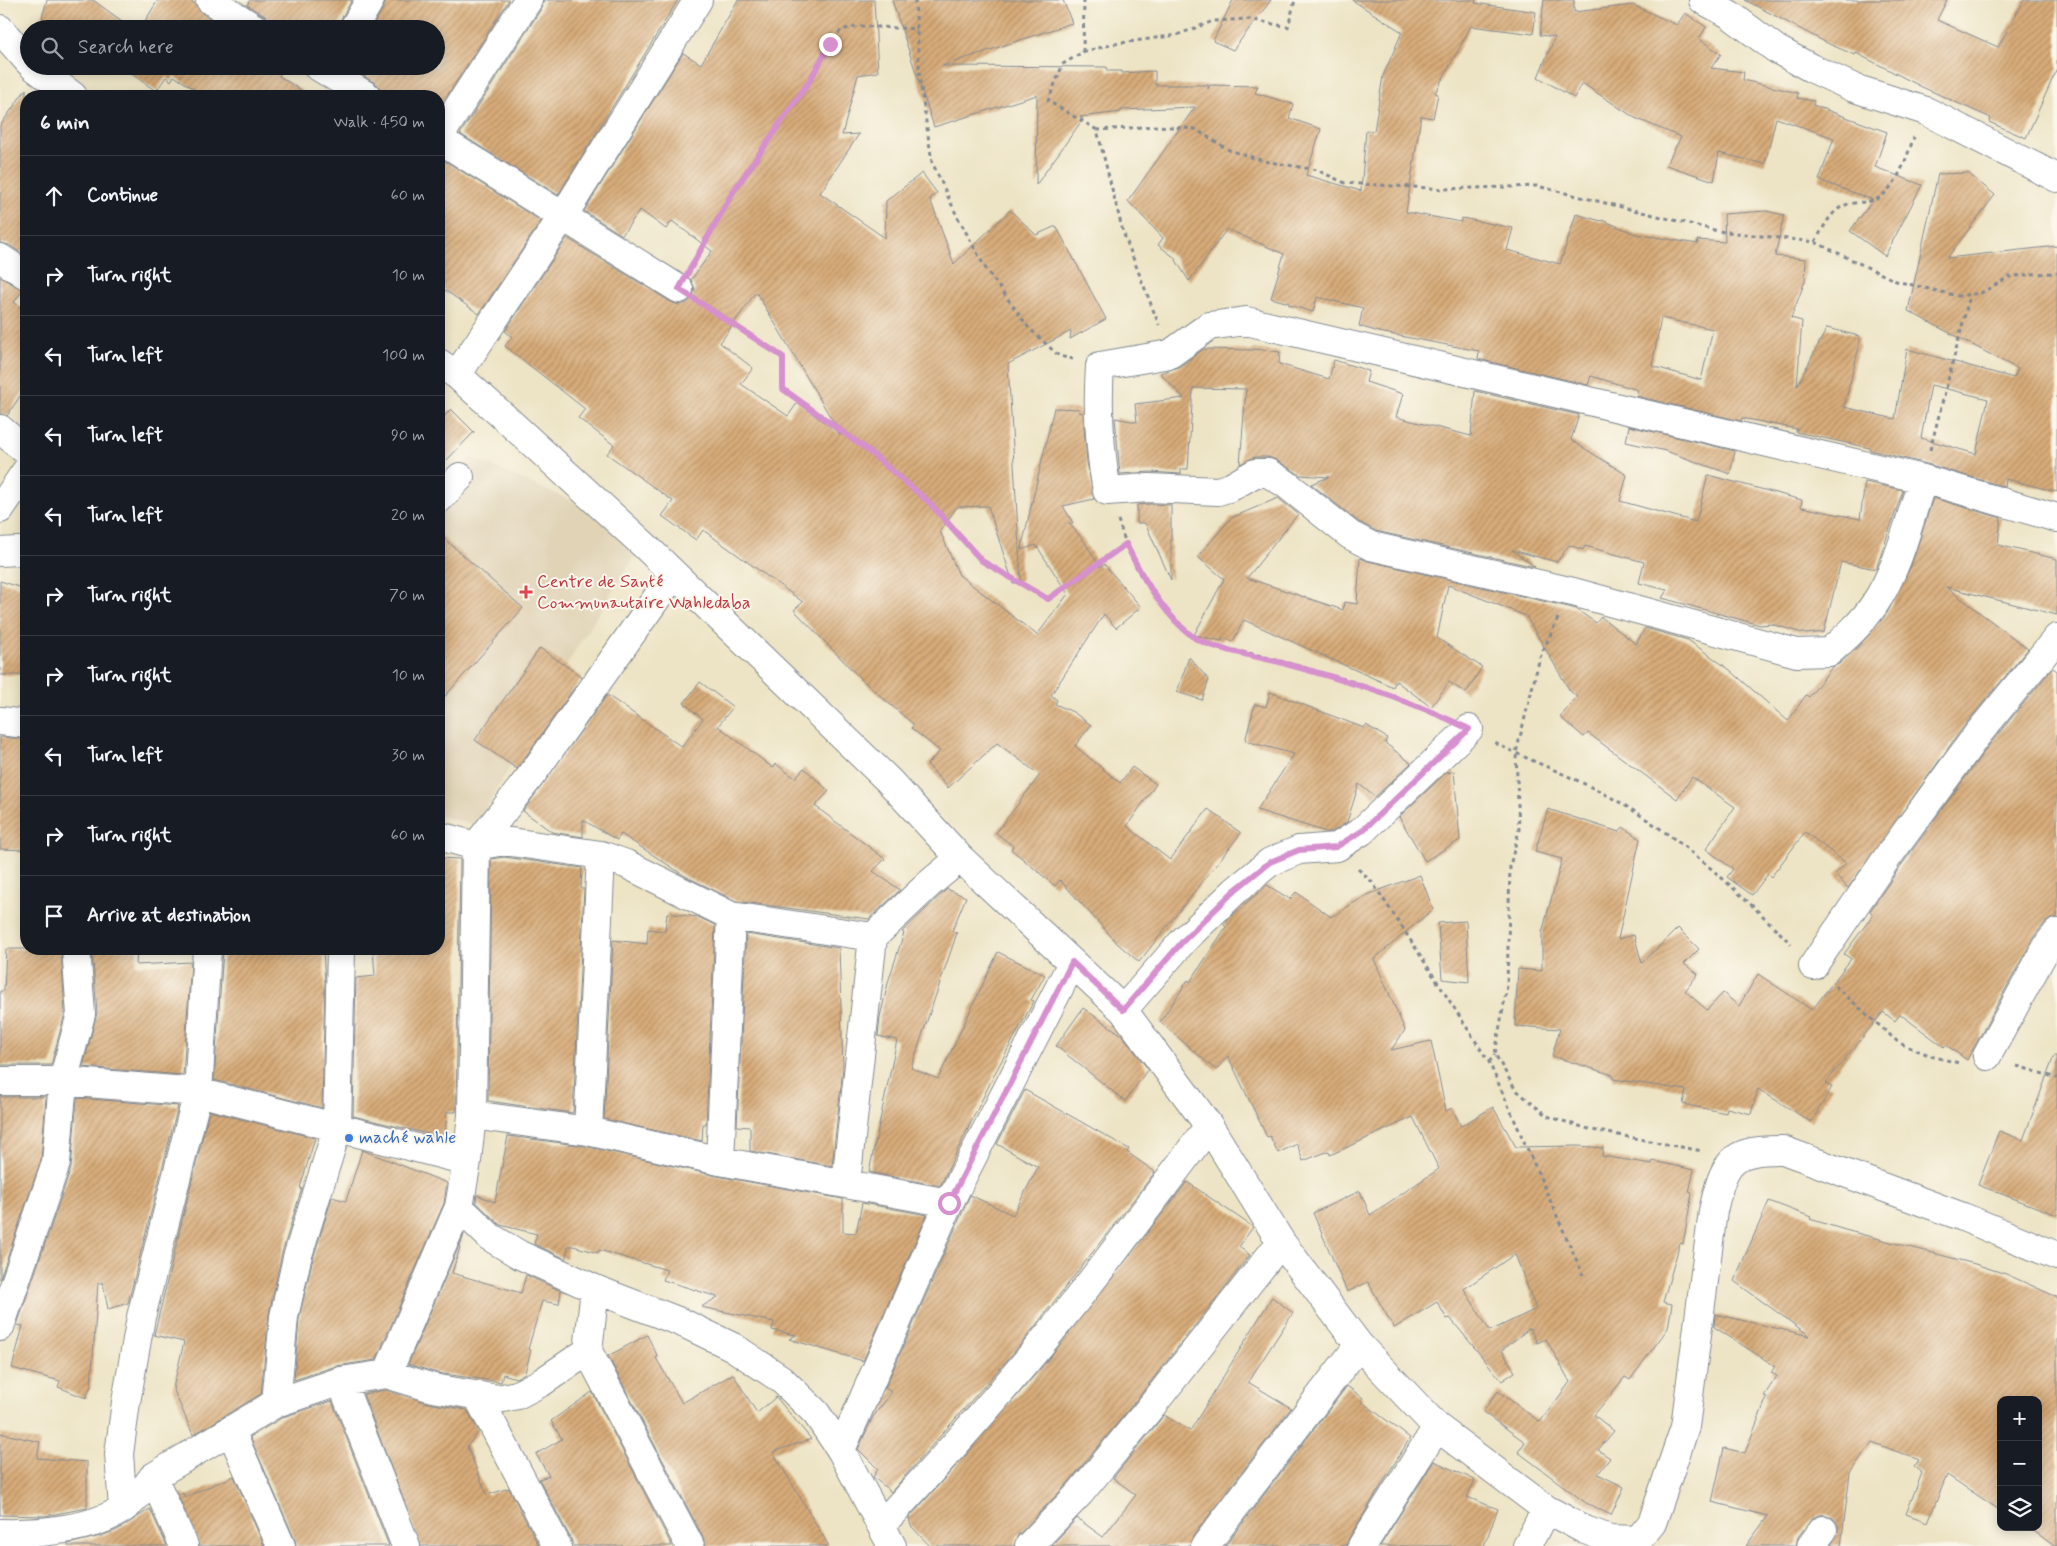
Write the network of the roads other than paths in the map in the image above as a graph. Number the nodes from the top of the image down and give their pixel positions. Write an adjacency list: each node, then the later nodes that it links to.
1 (210, 0): 6 (street)
2 (370, 0): 7 (street)
3 (528, 0): 14 (street)
4 (698, 0): 17 (street)
5 (1703, 0): 16 (street)
6 (242, 20)
7 (358, 20)
8 (0, 29): 9 (street)
9 (20, 52)
10 (44, 75): 12 (street)
11 (336, 75): 13 (street)
12 (65, 90)
13 (358, 90)
14 (445, 129)
15 (445, 142): 17 (street)
16 (2057, 178)
17 (563, 216): 20 (street); 21 (street)
18 (0, 258): 19 (street)
19 (20, 271)
20 (679, 289)
21 (448, 369): 32 (street)
22 (0, 429): 23 (street)
23 (20, 446)
24 (460, 477): 27 (street)
25 (1923, 479): 25 (street); 29 (street)
26 (20, 480): 28 (street)
27 (445, 493)
28 (0, 510)
29 (2057, 518)
30 (0, 552): 31 (street)
31 (20, 552)
32 (673, 575): 38 (street); 40 (street)
33 (2057, 638): 48 (street)
34 (0, 721): 35 (street)
35 (20, 723)
36 (1469, 729): 49 (street)
37 (445, 838): 38 (street)
38 (476, 846): 39 (street); 54 (street)
39 (601, 855): 41 (street); 57 (street)
40 (960, 858): 43 (street); 47 (street)
41 (731, 916): 43 (street); 59 (street)
42 (2057, 933): 50 (street)
43 (873, 937): 60 (street)
44 (76, 955): 52 (street)
45 (207, 955): 53 (street)
46 (341, 955): 56 (street)
47 (1072, 962): 49 (street); 61 (street)
48 (1812, 966)
49 (1123, 1010): 55 (street)
50 (1987, 1056)
51 (0, 1081): 52 (street)
52 (63, 1081): 53 (street); 66 (street)
53 (198, 1092): 56 (street); 77 (street)
54 (472, 1115): 57 (street); 58 (street)
55 (1209, 1126): 63 (street); 80 (street)
56 (336, 1129): 58 (street); 72 (street)
57 (588, 1131): 59 (street)
58 (467, 1161): 62 (street)
59 (720, 1161): 60 (street)
60 (846, 1183): 61 (street)
61 (949, 1203): 75 (street)
62 (459, 1207): 65 (street); 69 (street)
63 (1281, 1242): 67 (street); 86 (street)
64 (2057, 1256): 78 (street)
65 (595, 1289): 68 (street); 75 (street)
66 (0, 1327)
67 (1359, 1345): 73 (street); 87 (street)
68 (588, 1351): 71 (street); 85 (street)
69 (388, 1374): 70 (street); 71 (street)
70 (341, 1381): 72 (street); 83 (street)
71 (478, 1397): 84 (street)
72 (276, 1403): 74 (street)
73 (1437, 1428): 78 (street); 88 (street)
74 (231, 1431): 76 (street); 82 (street)
75 (841, 1450): 80 (street)
76 (153, 1477): 77 (street); 81 (street)
77 (123, 1508): 79 (street)
78 (1546, 1509): 89 (street)
79 (0, 1533)
80 (886, 1535)
81 (184, 1546)
82 (281, 1546)
83 (406, 1546)
84 (557, 1546)
85 (690, 1546)
86 (1029, 1546)
87 (1205, 1546)
88 (1362, 1546)
89 (1527, 1546)

